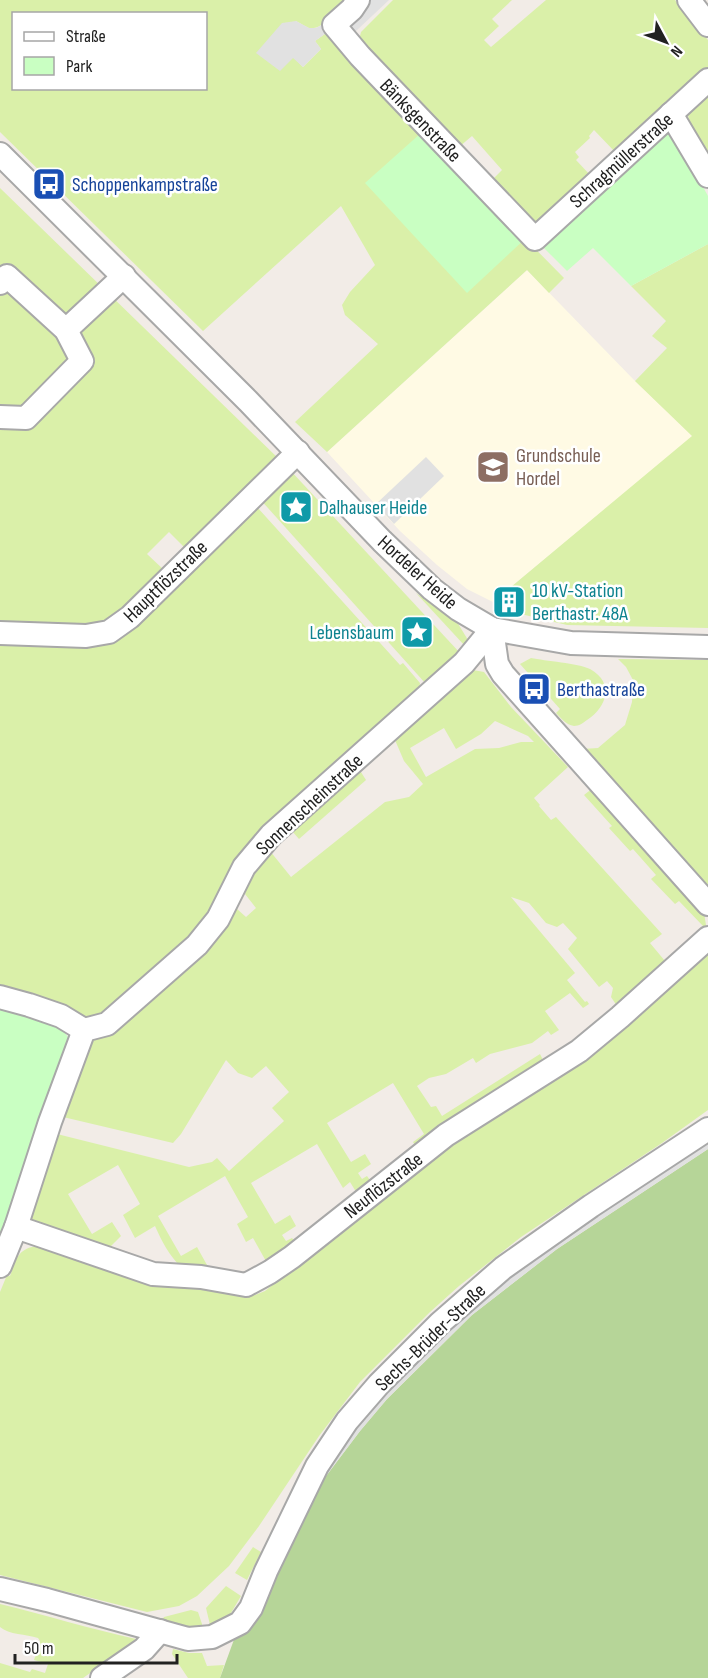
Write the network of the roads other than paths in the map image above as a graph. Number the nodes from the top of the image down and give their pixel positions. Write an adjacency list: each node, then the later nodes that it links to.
1 (358, 0): 8 (street, Bänksgenstraße)
2 (689, 0): 3 (street)
3 (708, 25)
4 (708, 81): 5 (street, Schragmüllerstraße)
5 (671, 114): 7 (street); 8 (street, Schragmüllerstraße)
6 (0, 154): 9 (street, Hordeler Heide)
7 (708, 176)
8 (535, 239)
9 (124, 276): 11 (street); 13 (street, Hordeler Heide)
10 (0, 283): 11 (street)
11 (66, 330): 12 (street)
12 (0, 417)
13 (298, 452): 14 (street, Hordeler Heide); 15 (street, Hauptflözstraße)
14 (492, 629): 16 (street); 17 (street); 20 (street, Sonnenscheinstraße)
15 (0, 633)
16 (708, 646)
17 (708, 904)
18 (708, 938): 22 (street, Neuflözstraße)
19 (0, 997): 20 (street)
20 (84, 1030): 22 (street)
21 (708, 1129): 25 (street, Sechs-Brüder-Straße)
22 (16, 1227): 23 (street)
23 (0, 1266)
24 (0, 1589): 25 (street)
25 (160, 1631): 26 (street)
26 (102, 1678)

